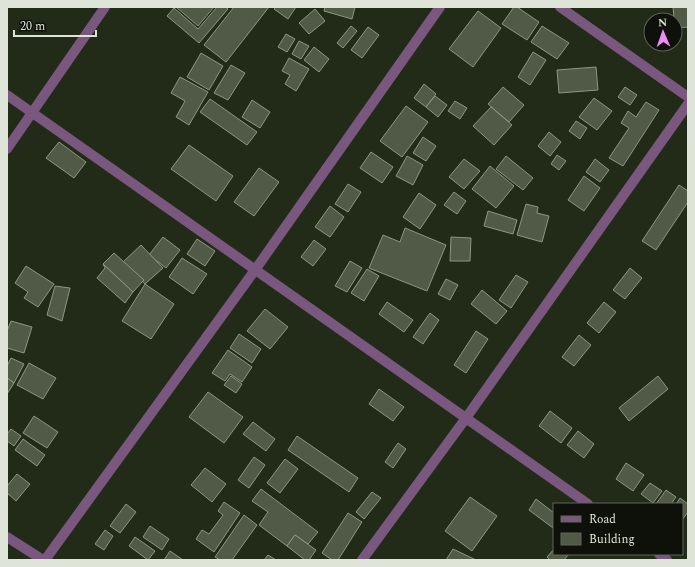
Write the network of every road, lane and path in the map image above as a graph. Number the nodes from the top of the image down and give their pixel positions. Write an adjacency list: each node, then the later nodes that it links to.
1 (105, 7): 7 (street)
2 (440, 7): 9 (street)
3 (560, 7): 5 (street)
4 (7, 95): 7 (street)
5 (688, 97)
6 (688, 104): 10 (street)
7 (32, 113): 8 (street); 9 (street)
8 (7, 149)
9 (255, 270): 10 (street); 13 (street)
10 (466, 418): 11 (street); 14 (street)
11 (587, 503)
12 (7, 537): 13 (street)
13 (44, 560)
14 (362, 560)

